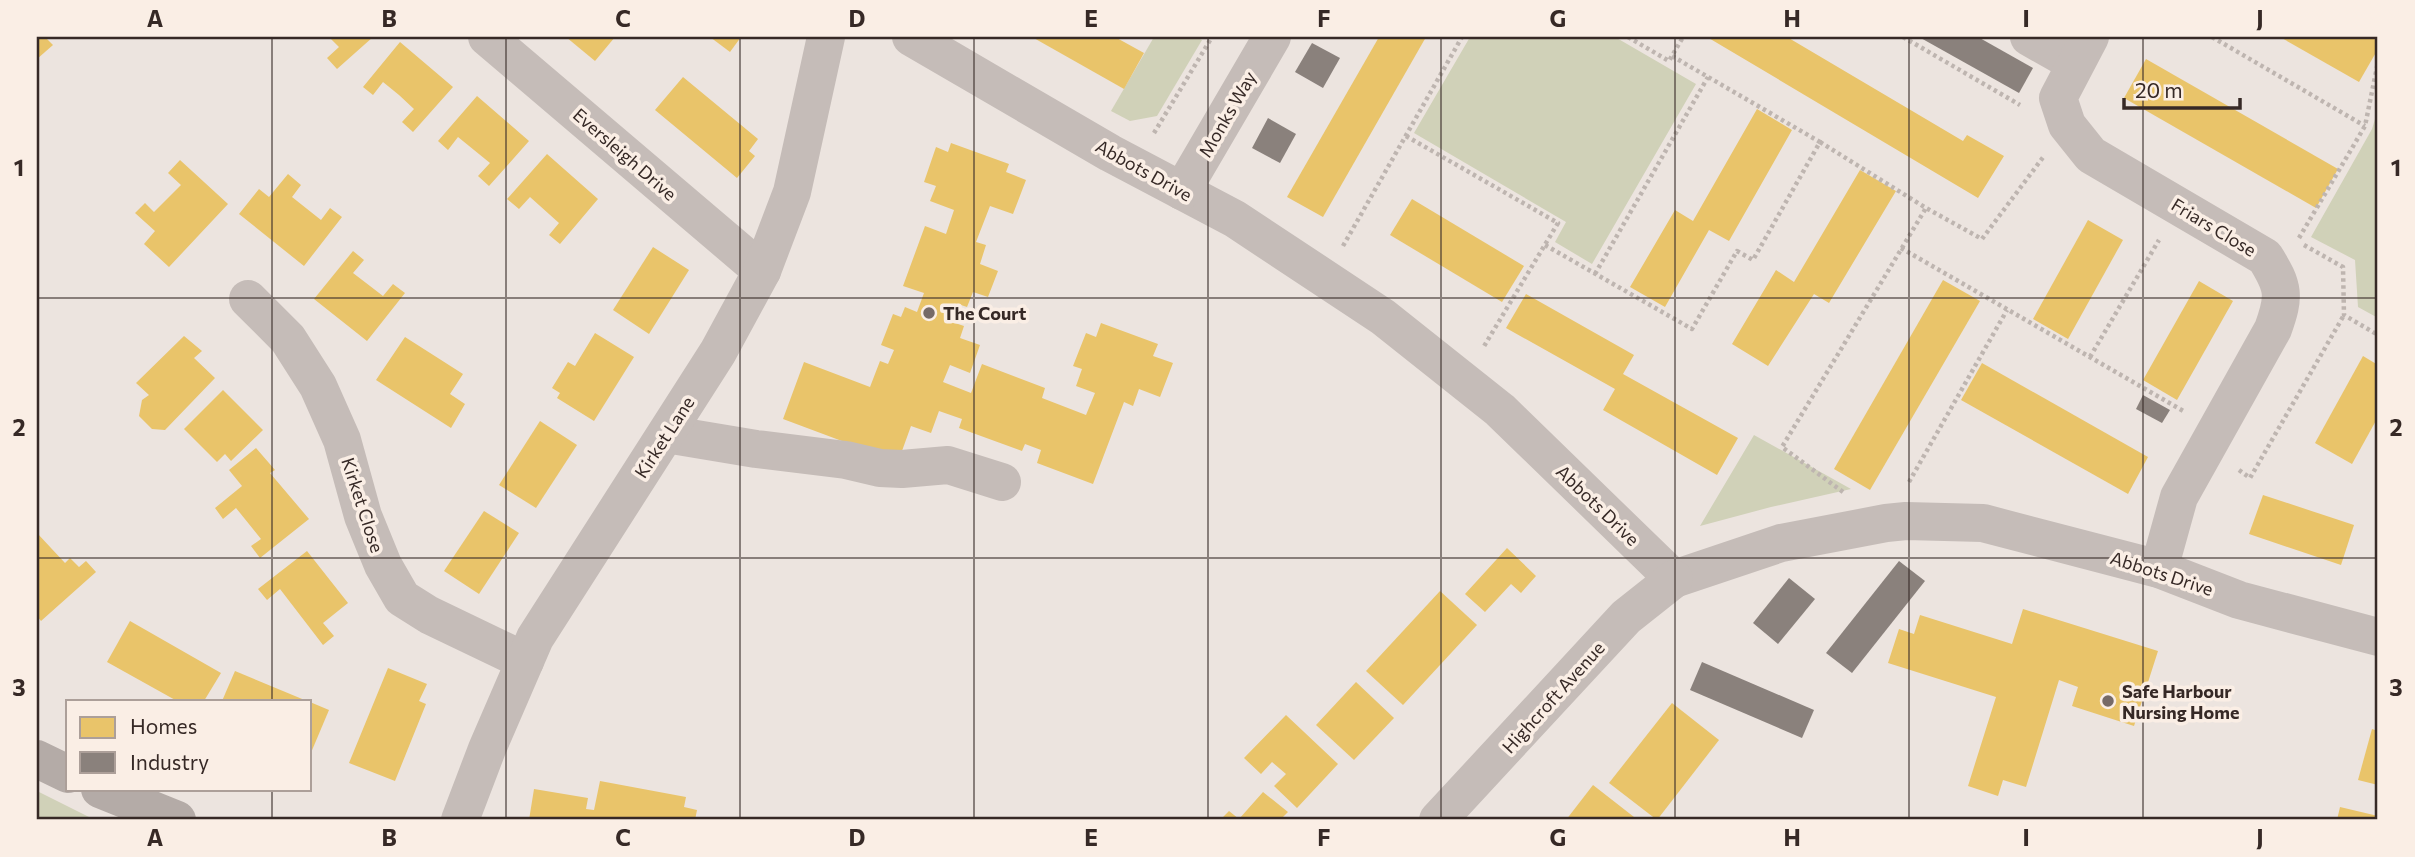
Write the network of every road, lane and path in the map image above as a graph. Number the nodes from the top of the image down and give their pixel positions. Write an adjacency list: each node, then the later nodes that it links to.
1 (487, 37): 30 (street, Eversleigh Drive)
2 (826, 37): 30 (street, Kirket Lane)
3 (911, 37): 22 (street, Abbots Drive)
4 (1210, 37): 20 (path)
5 (1272, 37): 22 (street, Monks Way)
6 (1462, 37): 19 (path)
7 (1628, 37): 13 (path)
8 (1683, 37): 13 (path)
9 (1903, 37): 16 (path)
10 (2028, 37): 12 (street)
11 (2212, 37): 18 (path)
12 (2082, 50): 17 (street, Friars Close)
13 (1672, 57): 15 (path)
14 (2378, 62): 18 (path)
15 (1708, 77): 21 (path); 31 (path)
16 (2022, 106)
17 (2067, 125): 23 (street, Friars Close); 24 (path)
18 (2365, 126): 34 (path)
19 (1406, 136): 26 (path); 27 (path)
20 (1150, 139)
21 (1820, 142): 24 (path); 31 (path)
22 (1182, 191): 44 (street, Abbots Drive)
23 (2179, 206): 36 (path); 38 (street, Friars Close)
24 (1926, 208): 28 (path)
25 (1331, 240): 27 (path)
26 (1545, 245): 31 (path); 37 (path)
27 (1343, 247): 29 (path)
28 (1901, 248): 33 (path); 42 (path)
29 (1351, 255)
30 (762, 271): 39 (street, Kirket Lane)
31 (1595, 274)
32 (248, 299): 46 (street, Kirket Close)
33 (2007, 310): 36 (path); 42 (path)
34 (2344, 315): 35 (path); 40 (path)
35 (2378, 335)
36 (2090, 357): 38 (path)
37 (1477, 358)
38 (2216, 430): 43 (street, Friars Close)
39 (666, 434): 41 (street); 46 (street, Kirket Lane)
40 (2237, 468)
41 (1002, 482)
42 (1886, 523): 43 (street, Abbots Drive); 44 (street, Abbots Drive)
43 (2159, 569): 45 (street, Abbots Drive)
44 (1674, 579): 52 (street, Highcroft Avenue)
45 (2378, 637)
46 (525, 661): 51 (street, Kirket Lane)
47 (37, 759): 48 (main road)
48 (66, 773)
49 (102, 790): 50 (main road)
50 (177, 820)
51 (460, 820)
52 (1438, 820)

